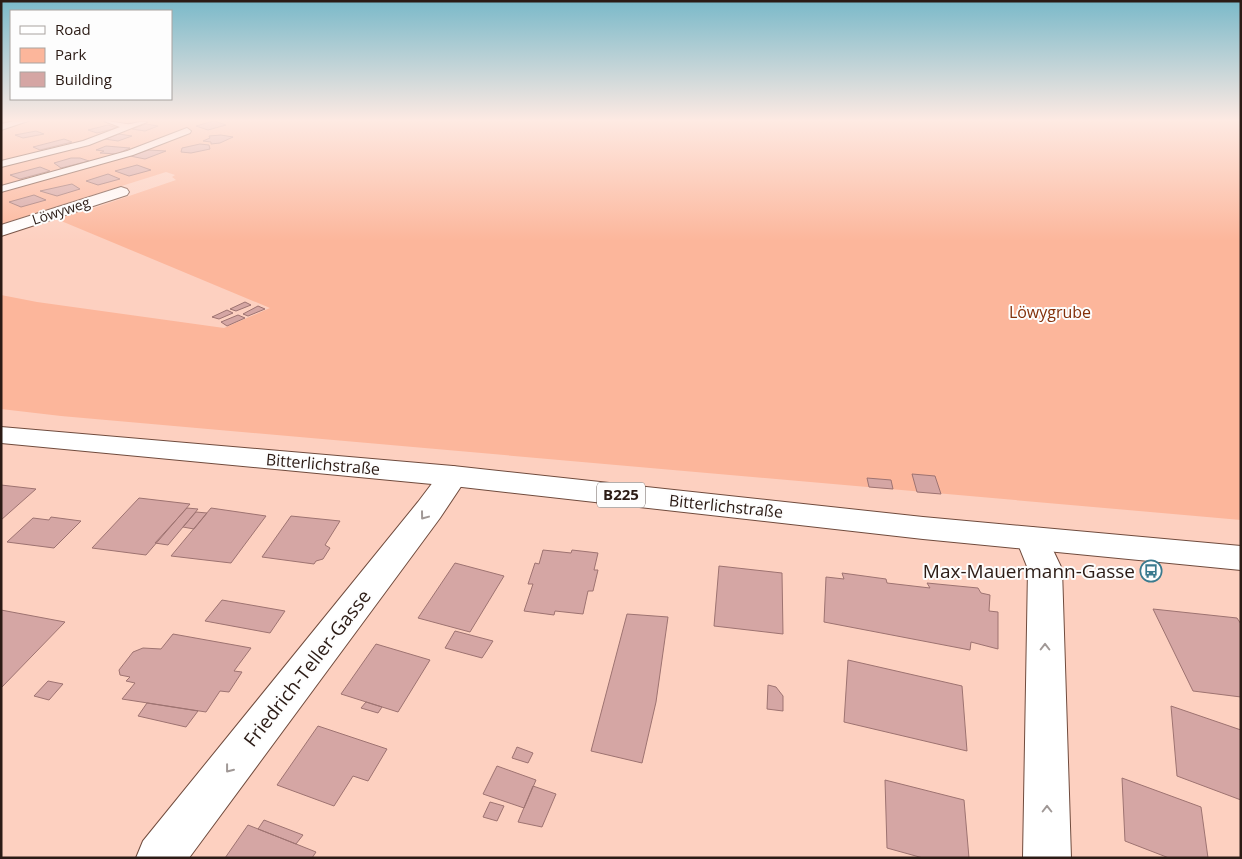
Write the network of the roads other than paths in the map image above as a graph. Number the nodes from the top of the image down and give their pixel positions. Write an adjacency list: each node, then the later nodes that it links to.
1 (101, 161): 2 (lane)
2 (1, 189)
3 (121, 192): 4 (main road, Löwyweg)
4 (1, 231)
5 (1, 435): 6 (main road, Bitterlichstraße / B225)
6 (452, 476): 7 (main road, Bitterlichstraße / B225); 9 (main road, Friedrich-Teller-Gasse, one-way to 9)
7 (1032, 539): 8 (main road, Bitterlichstraße / B225); 10 (main road, one-way to 7)
8 (1241, 558)
9 (160, 858)
10 (1047, 858)

